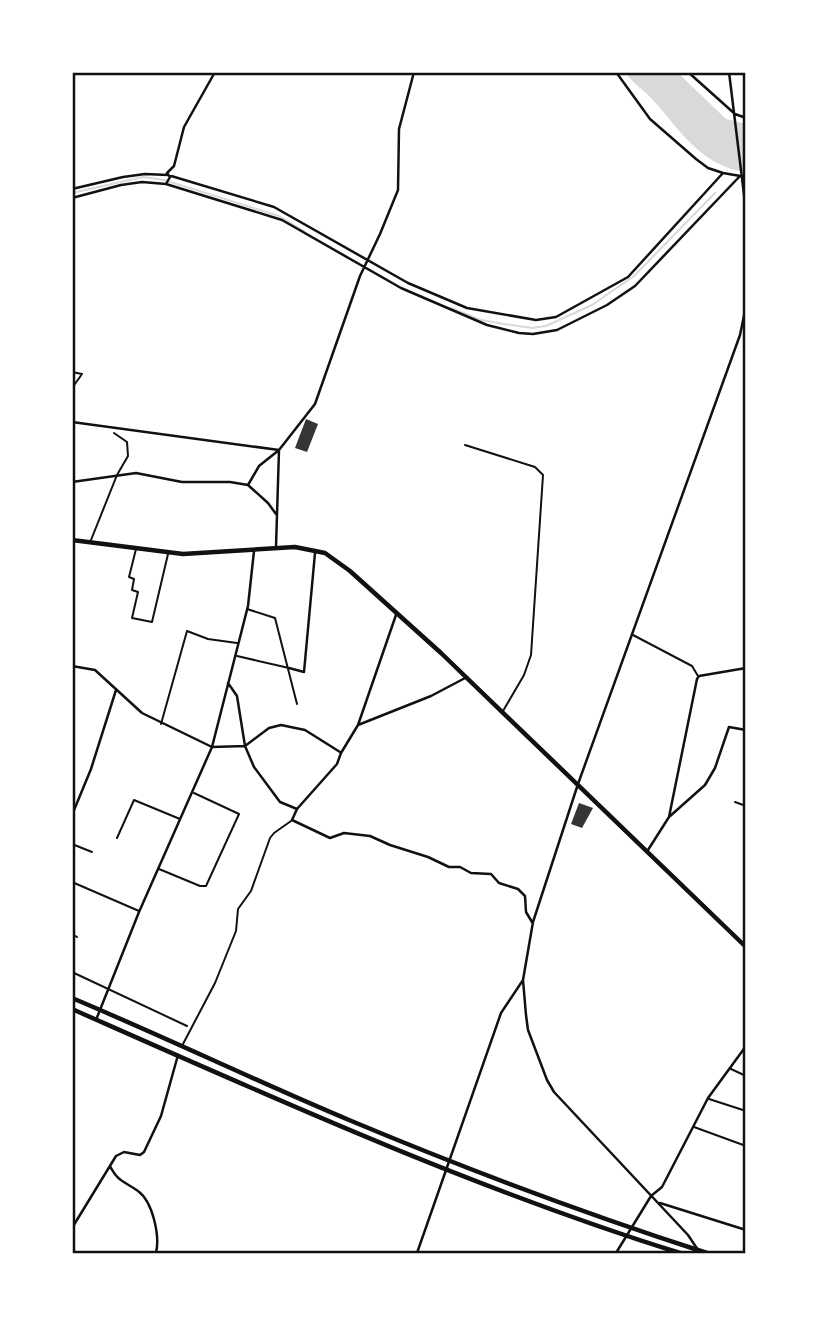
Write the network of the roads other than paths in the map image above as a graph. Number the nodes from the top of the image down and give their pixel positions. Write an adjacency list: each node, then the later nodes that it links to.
1 (215, 72): 11 (street)
2 (414, 72): 17 (street)
3 (616, 72): 8 (street)
4 (688, 72): 6 (street)
5 (729, 72): 6 (street)
6 (735, 116): 7 (street); 15 (street)
7 (746, 118)
8 (723, 173): 9 (street); 17 (street)
9 (740, 176): 10 (street); 18 (street)
10 (746, 177)
11 (168, 179): 12 (street); 13 (street); 14 (street); 16 (street)
12 (72, 189)
13 (72, 198)
14 (274, 208): 16 (street); 17 (street)
15 (746, 211)
16 (271, 215): 18 (street)
17 (367, 259): 18 (street)
18 (364, 267): 25 (street)
19 (746, 306): 39 (street)
20 (72, 372): 21 (lane)
21 (72, 388)
22 (72, 422): 25 (street)
23 (114, 433): 26 (lane)
24 (465, 445): 50 (lane)
25 (279, 450): 28 (street); 29 (street)
26 (117, 475): 27 (street); 28 (street); 31 (lane)
27 (72, 482)
28 (248, 485): 29 (street)
29 (276, 514): 32 (street)
30 (72, 540): 31 (main road)
31 (90, 542): 33 (main road)
32 (276, 547): 34 (main road); 35 (main road)
33 (136, 548): 36 (main road); 36 (lane)
34 (254, 549): 36 (main road); 37 (street)
35 (315, 550): 38 (main road); 43 (street)
36 (168, 553)
37 (247, 609): 40 (street); 43 (lane)
38 (397, 612): 46 (main road); 52 (street)
39 (632, 635): 45 (lane); 57 (street)
40 (239, 644): 41 (street); 51 (lane)
41 (236, 656): 43 (lane); 47 (street)
42 (72, 666): 48 (street)
43 (289, 668): 49 (lane)
44 (746, 668): 45 (street)
45 (699, 676): 63 (street)
46 (467, 677): 50 (main road); 52 (street)
47 (228, 683): 54 (street); 55 (street)
48 (116, 688): 51 (street); 62 (street)
49 (297, 704)
50 (502, 712): 57 (main road)
51 (161, 724): 55 (street)
52 (358, 725): 56 (street)
53 (746, 730): 63 (street)
54 (245, 746): 55 (street); 56 (street); 61 (street)
55 (212, 747): 58 (street)
56 (341, 753): 61 (street)
57 (578, 784): 69 (main road); 73 (street)
58 (192, 793): 64 (street); 70 (lane)
59 (735, 802): 60 (lane)
60 (746, 806)
61 (297, 809): 65 (street)
62 (72, 815)
63 (669, 817): 69 (street)
64 (181, 819): 66 (lane); 70 (street)
65 (292, 820): 73 (street); 85 (lane)
66 (117, 838)
67 (72, 844): 68 (lane)
68 (92, 852)
69 (647, 852): 76 (main road)
70 (158, 868): 72 (street)
71 (72, 882): 72 (lane)
72 (139, 912): 79 (street)
73 (533, 922): 78 (street)
74 (72, 934): 75 (lane)
75 (77, 937)
76 (746, 947)
77 (72, 972): 79 (lane)
78 (523, 980): 96 (street); 99 (street)
79 (108, 989): 82 (street); 84 (lane)
80 (72, 998): 82 (main road)
81 (72, 1009): 83 (main road)
82 (99, 1010): 83 (street); 85 (main road)
83 (96, 1020): 87 (main road)
84 (187, 1026)
85 (182, 1046): 90 (main road)
86 (746, 1046): 88 (street)
87 (178, 1055): 91 (main road); 97 (street)
88 (730, 1068): 89 (lane); 92 (street)
89 (746, 1076)
90 (271, 1085): 91 (main road); 96 (main road)
91 (267, 1094): 98 (main road)
92 (708, 1098): 93 (lane); 94 (street)
93 (746, 1111)
94 (693, 1126): 95 (lane); 99 (street)
95 (746, 1146)
96 (449, 1161): 98 (street); 103 (main road)
97 (110, 1166): 101 (street); 105 (street)
98 (446, 1169): 103 (main road); 106 (street)
99 (651, 1196): 100 (street); 103 (street)
100 (657, 1202): 102 (street); 104 (street)
101 (72, 1228)
102 (746, 1230)
103 (628, 1232): 104 (main road); 107 (street); 108 (main road)
104 (697, 1252): 109 (main road)
105 (156, 1253)
106 (417, 1253)
107 (616, 1253)
108 (680, 1253)
109 (707, 1253)

